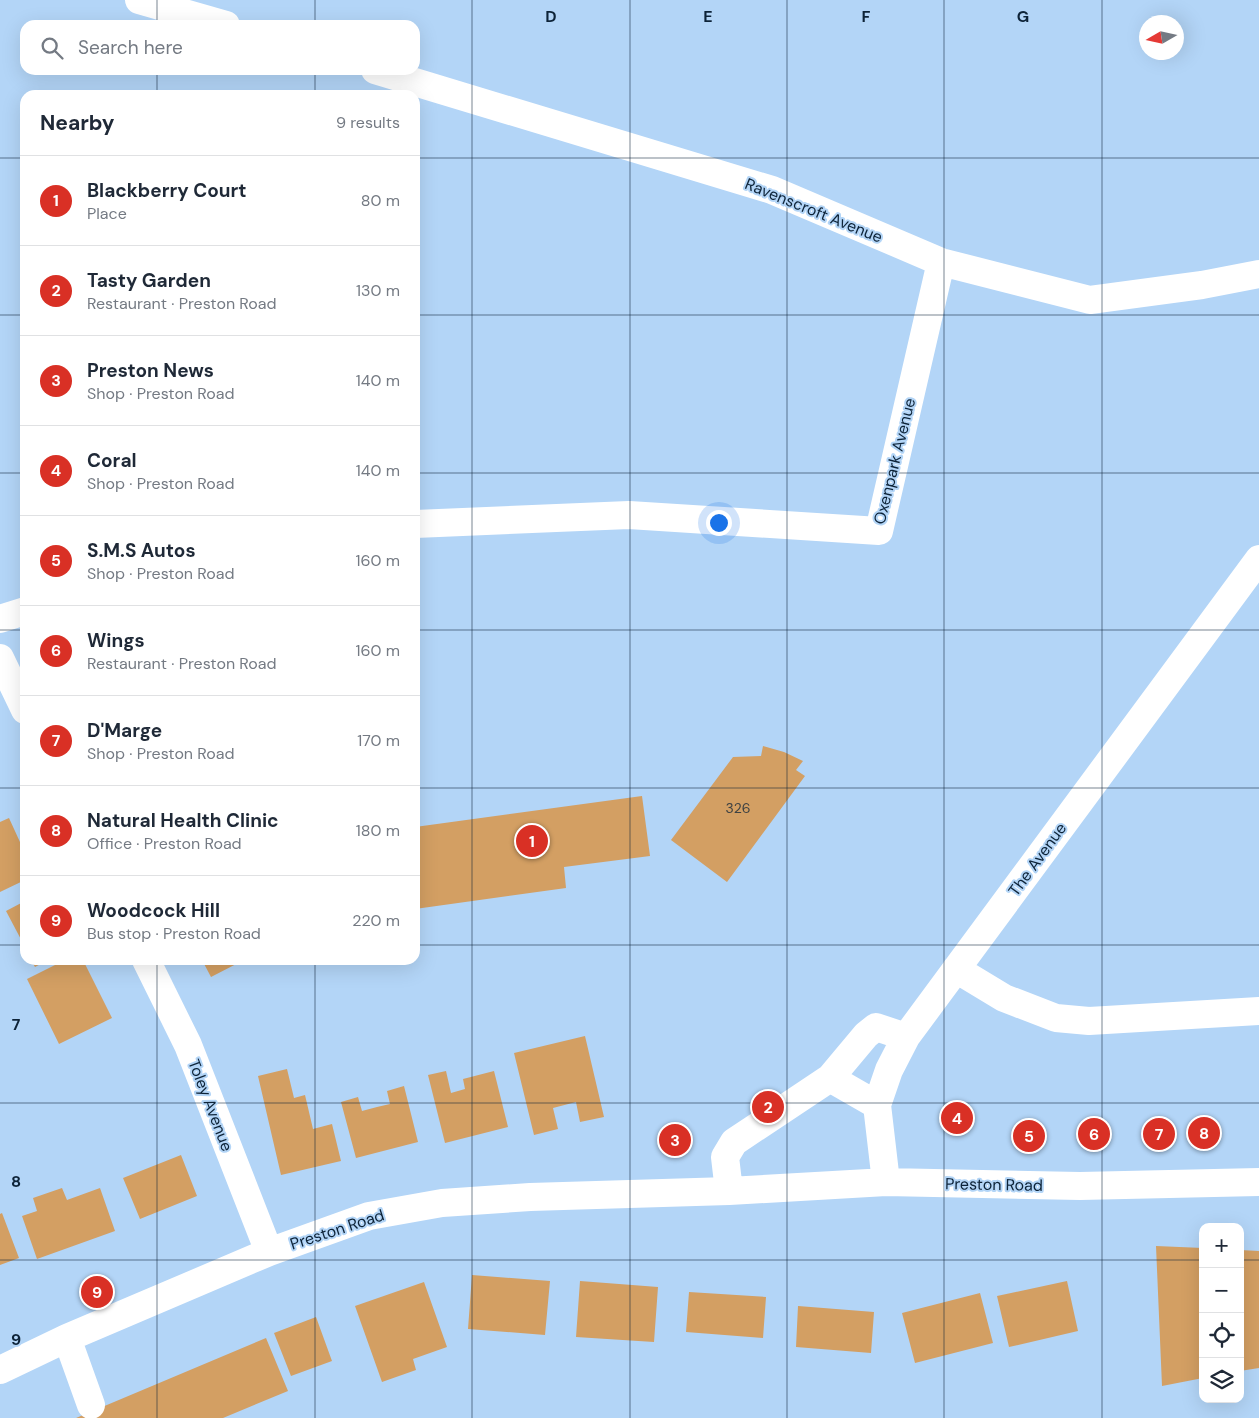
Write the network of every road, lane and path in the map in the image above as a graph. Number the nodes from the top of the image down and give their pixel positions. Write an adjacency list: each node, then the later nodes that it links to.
1 (139, 0): 2 (street)
2 (210, 20)
3 (392, 75): 4 (street, Ravenscroft Avenue)
4 (940, 262): 5 (street, Ravenscroft Avenue); 6 (street, Oxenpark Avenue)
5 (1259, 274)
6 (420, 524)
7 (1259, 559): 13 (street, The Avenue)
8 (20, 613): 9 (street)
9 (0, 619)
10 (0, 658): 11 (street)
11 (20, 700)
12 (148, 965): 21 (street, Toley Avenue)
13 (956, 969): 14 (street); 15 (street, The Avenue)
14 (1259, 1011)
15 (906, 1037): 16 (street); 17 (street, The Avenue)
16 (830, 1078): 17 (street); 20 (street)
17 (877, 1105): 18 (street, The Avenue)
18 (886, 1182): 19 (street, Preston Road); 20 (street, Preston Road)
19 (1259, 1182)
20 (729, 1191): 21 (street, Preston Road)
21 (269, 1252): 22 (street, Preston Road)
22 (68, 1338): 23 (street, Preston Road); 24 (street)
23 (0, 1370)
24 (90, 1405)

